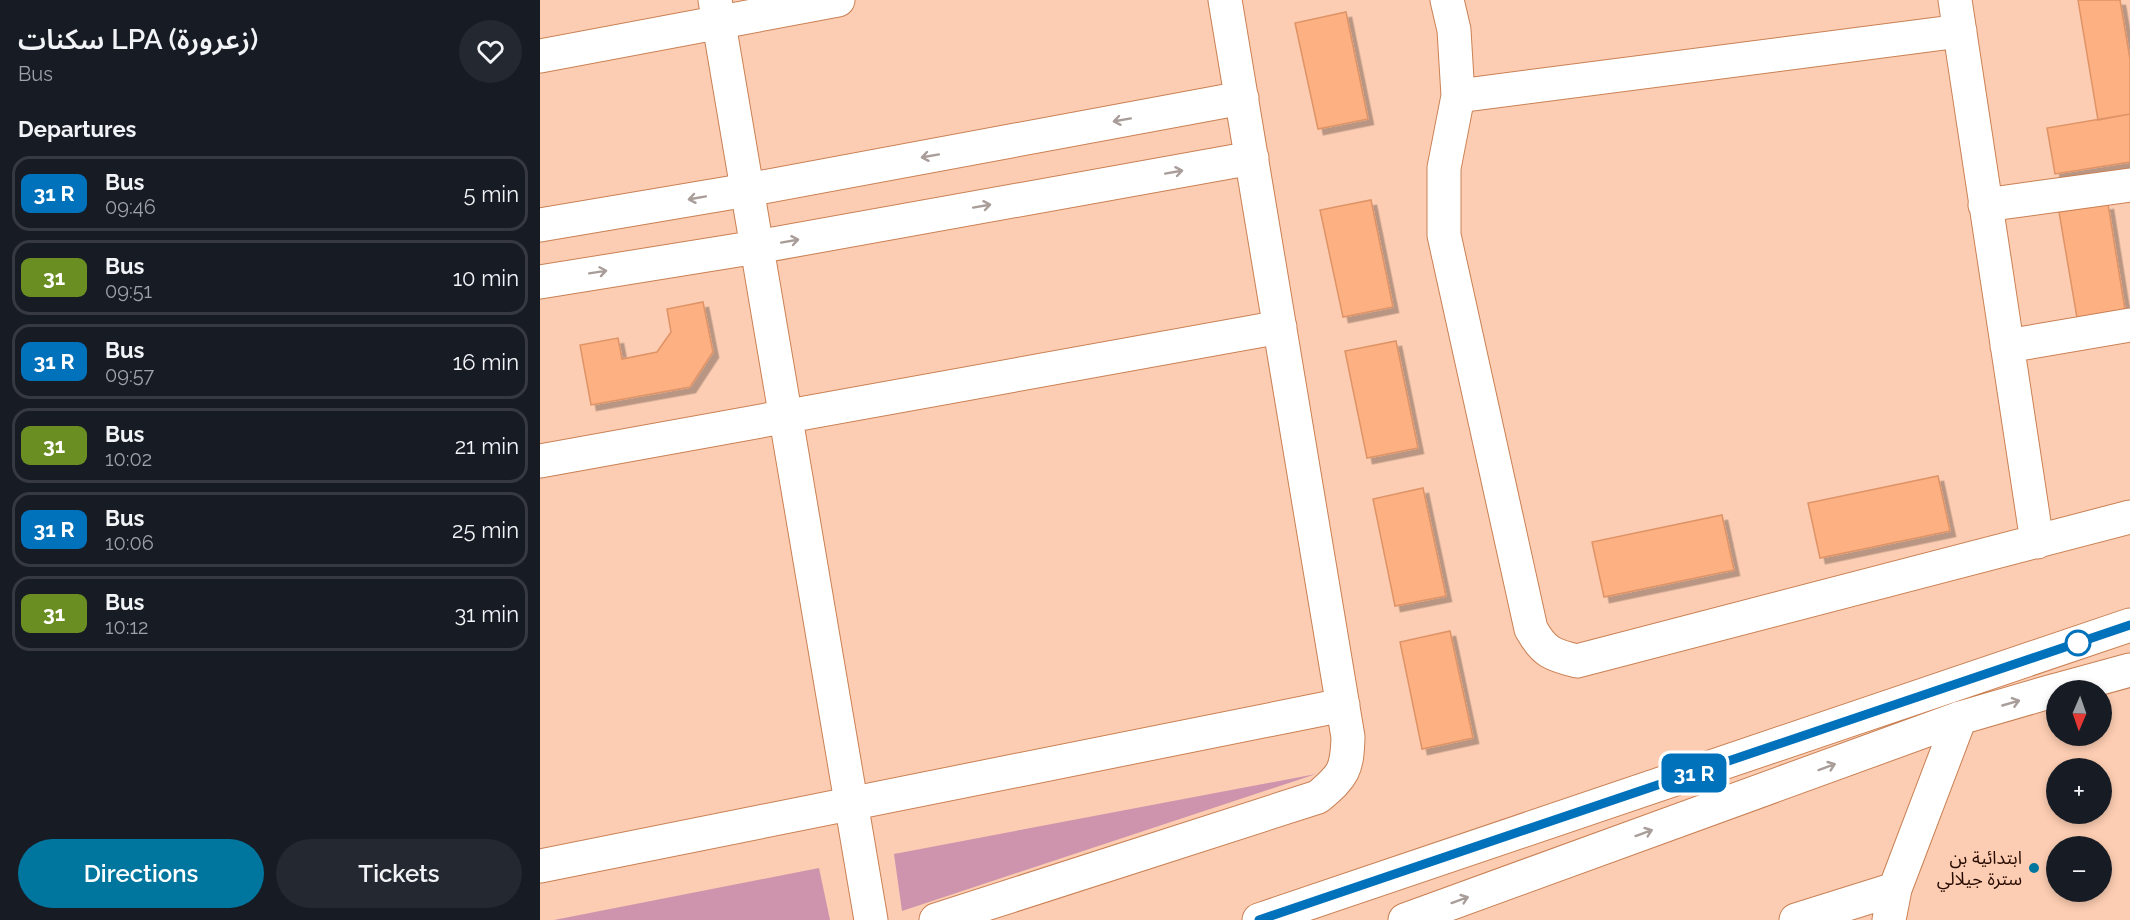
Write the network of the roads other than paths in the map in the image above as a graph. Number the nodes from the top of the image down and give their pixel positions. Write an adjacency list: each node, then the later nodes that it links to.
1 (837, 0): 4 (main road)
2 (1225, 0): 8 (main road)
3 (1448, 0): 7 (main road)
4 (717, 11): 6 (main road); 11 (main road)
5 (1957, 16): 7 (main road); 12 (main road)
6 (540, 56)
7 (1458, 96): 22 (main road)
8 (1242, 98): 9 (main road); 11 (main road, one-way to 11)
9 (1252, 158): 14 (main road, one-way to 9); 17 (main road)
10 (2130, 185): 12 (main road)
11 (747, 190): 13 (main road, one-way to 13); 14 (main road)
12 (1985, 205): 18 (main road)
13 (540, 225)
14 (757, 246): 15 (main road, one-way to 14); 19 (main road)
15 (540, 282)
16 (2130, 325): 18 (main road)
17 (1280, 327): 19 (main road); 27 (main road)
18 (2007, 346): 22 (main road)
19 (786, 417): 20 (main road); 29 (main road)
20 (540, 461)
21 (2130, 517): 22 (main road)
22 (2037, 542)
23 (2130, 625): 34 (main road)
24 (2130, 670): 25 (main road)
25 (2094, 680)
26 (2046, 693): 28 (main road, one-way to 26)
27 (1343, 705): 29 (main road); 33 (main road)
28 (1960, 718): 31 (main road); 35 (main road, one-way to 28)
29 (852, 804): 30 (main road); 32 (main road)
30 (540, 866)
31 (1892, 904): 36 (main road)
32 (871, 920)
33 (936, 920)
34 (1259, 920)
35 (1405, 920)
36 (1796, 920)

